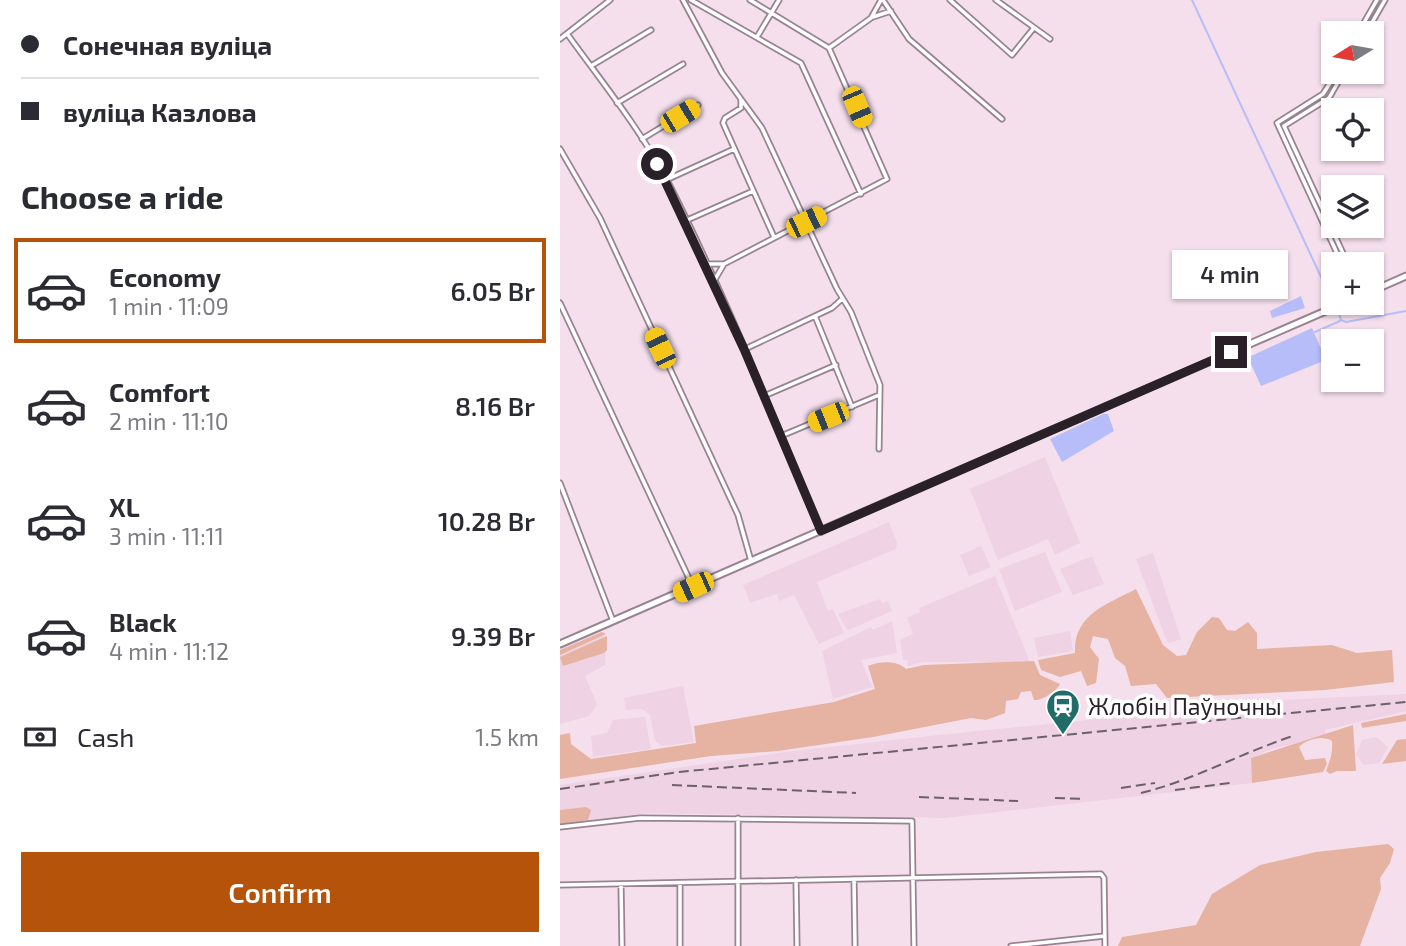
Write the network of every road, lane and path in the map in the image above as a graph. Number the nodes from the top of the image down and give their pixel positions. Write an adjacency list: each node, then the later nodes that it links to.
1 (610, 0): 19 (street)
2 (683, 0): 11 (street)
3 (691, 0): 11 (street); 20 (street)
4 (750, 0): 13 (street)
5 (779, 0): 13 (street)
6 (882, 0): 12 (street); 14 (street)
7 (950, 0): 17 (street)
8 (996, 0): 17 (street)
9 (1377, 0): 15 (street)
10 (1385, 0): 16 (street)
11 (685, 5): 28 (street)
12 (891, 11): 14 (street); 31 (street)
13 (772, 12): 20 (street); 23 (street)
14 (871, 18): 23 (street)
15 (1365, 21)
16 (1373, 21)
17 (1033, 29): 22 (street)
18 (651, 30): 25 (street)
19 (568, 35): 21 (street); 25 (street)
20 (757, 37): 37 (street)
21 (560, 39)
22 (1050, 39)
23 (829, 48): 37 (street)
24 (682, 64): 29 (street)
25 (591, 66): 29 (street)
26 (1329, 84): 41 (street)
27 (1337, 84): 42 (street)
28 (741, 99): 34 (street); 39 (street)
29 (617, 103): 32 (street)
30 (698, 105): 32 (street)
31 (1002, 119)
32 (642, 139): 35 (street)
33 (560, 149): 61 (street)
34 (734, 149): 35 (street); 36 (street)
35 (666, 180): 38 (street)
36 (754, 191): 38 (street); 40 (street)
37 (862, 194): 39 (street)
38 (685, 221): 43 (street)
39 (806, 222): 40 (street); 48 (street)
40 (774, 237): 44 (street)
41 (1336, 252)
42 (1342, 252)
43 (705, 264): 44 (street); 46 (street)
44 (724, 264): 46 (street)
45 (1406, 276): 47 (main road)
46 (713, 282): 52 (street)
47 (1384, 286)
48 (842, 298): 51 (street); 54 (street)
49 (560, 303): 62 (street)
50 (1321, 313): 60 (main road)
51 (815, 316): 52 (street); 53 (street)
52 (744, 349): 55 (street)
53 (835, 365): 55 (street); 56 (street)
54 (881, 395): 56 (street); 58 (street)
55 (764, 396): 57 (street)
56 (852, 407): 57 (street)
57 (781, 436): 60 (street)
58 (879, 449)
59 (560, 482): 63 (street)
60 (821, 531): 61 (main road)
61 (751, 561): 62 (main road)
62 (693, 587): 63 (main road)
63 (613, 621): 64 (main road)
64 (560, 645)
65 (738, 818): 66 (street); 67 (street); 70 (street)
66 (560, 827)
67 (912, 878): 68 (street); 74 (street); 80 (street)
68 (854, 879): 69 (street); 79 (street)
69 (796, 880): 70 (street); 78 (street)
70 (738, 881): 71 (street); 77 (street)
71 (680, 883): 72 (street); 76 (street)
72 (621, 884): 73 (street); 75 (street)
73 (560, 885)
74 (1105, 936): 81 (street); 82 (street)
75 (622, 946)
76 (680, 946)
77 (738, 946)
78 (797, 946)
79 (855, 946)
80 (914, 946)
81 (1011, 946)
82 (1105, 946)

